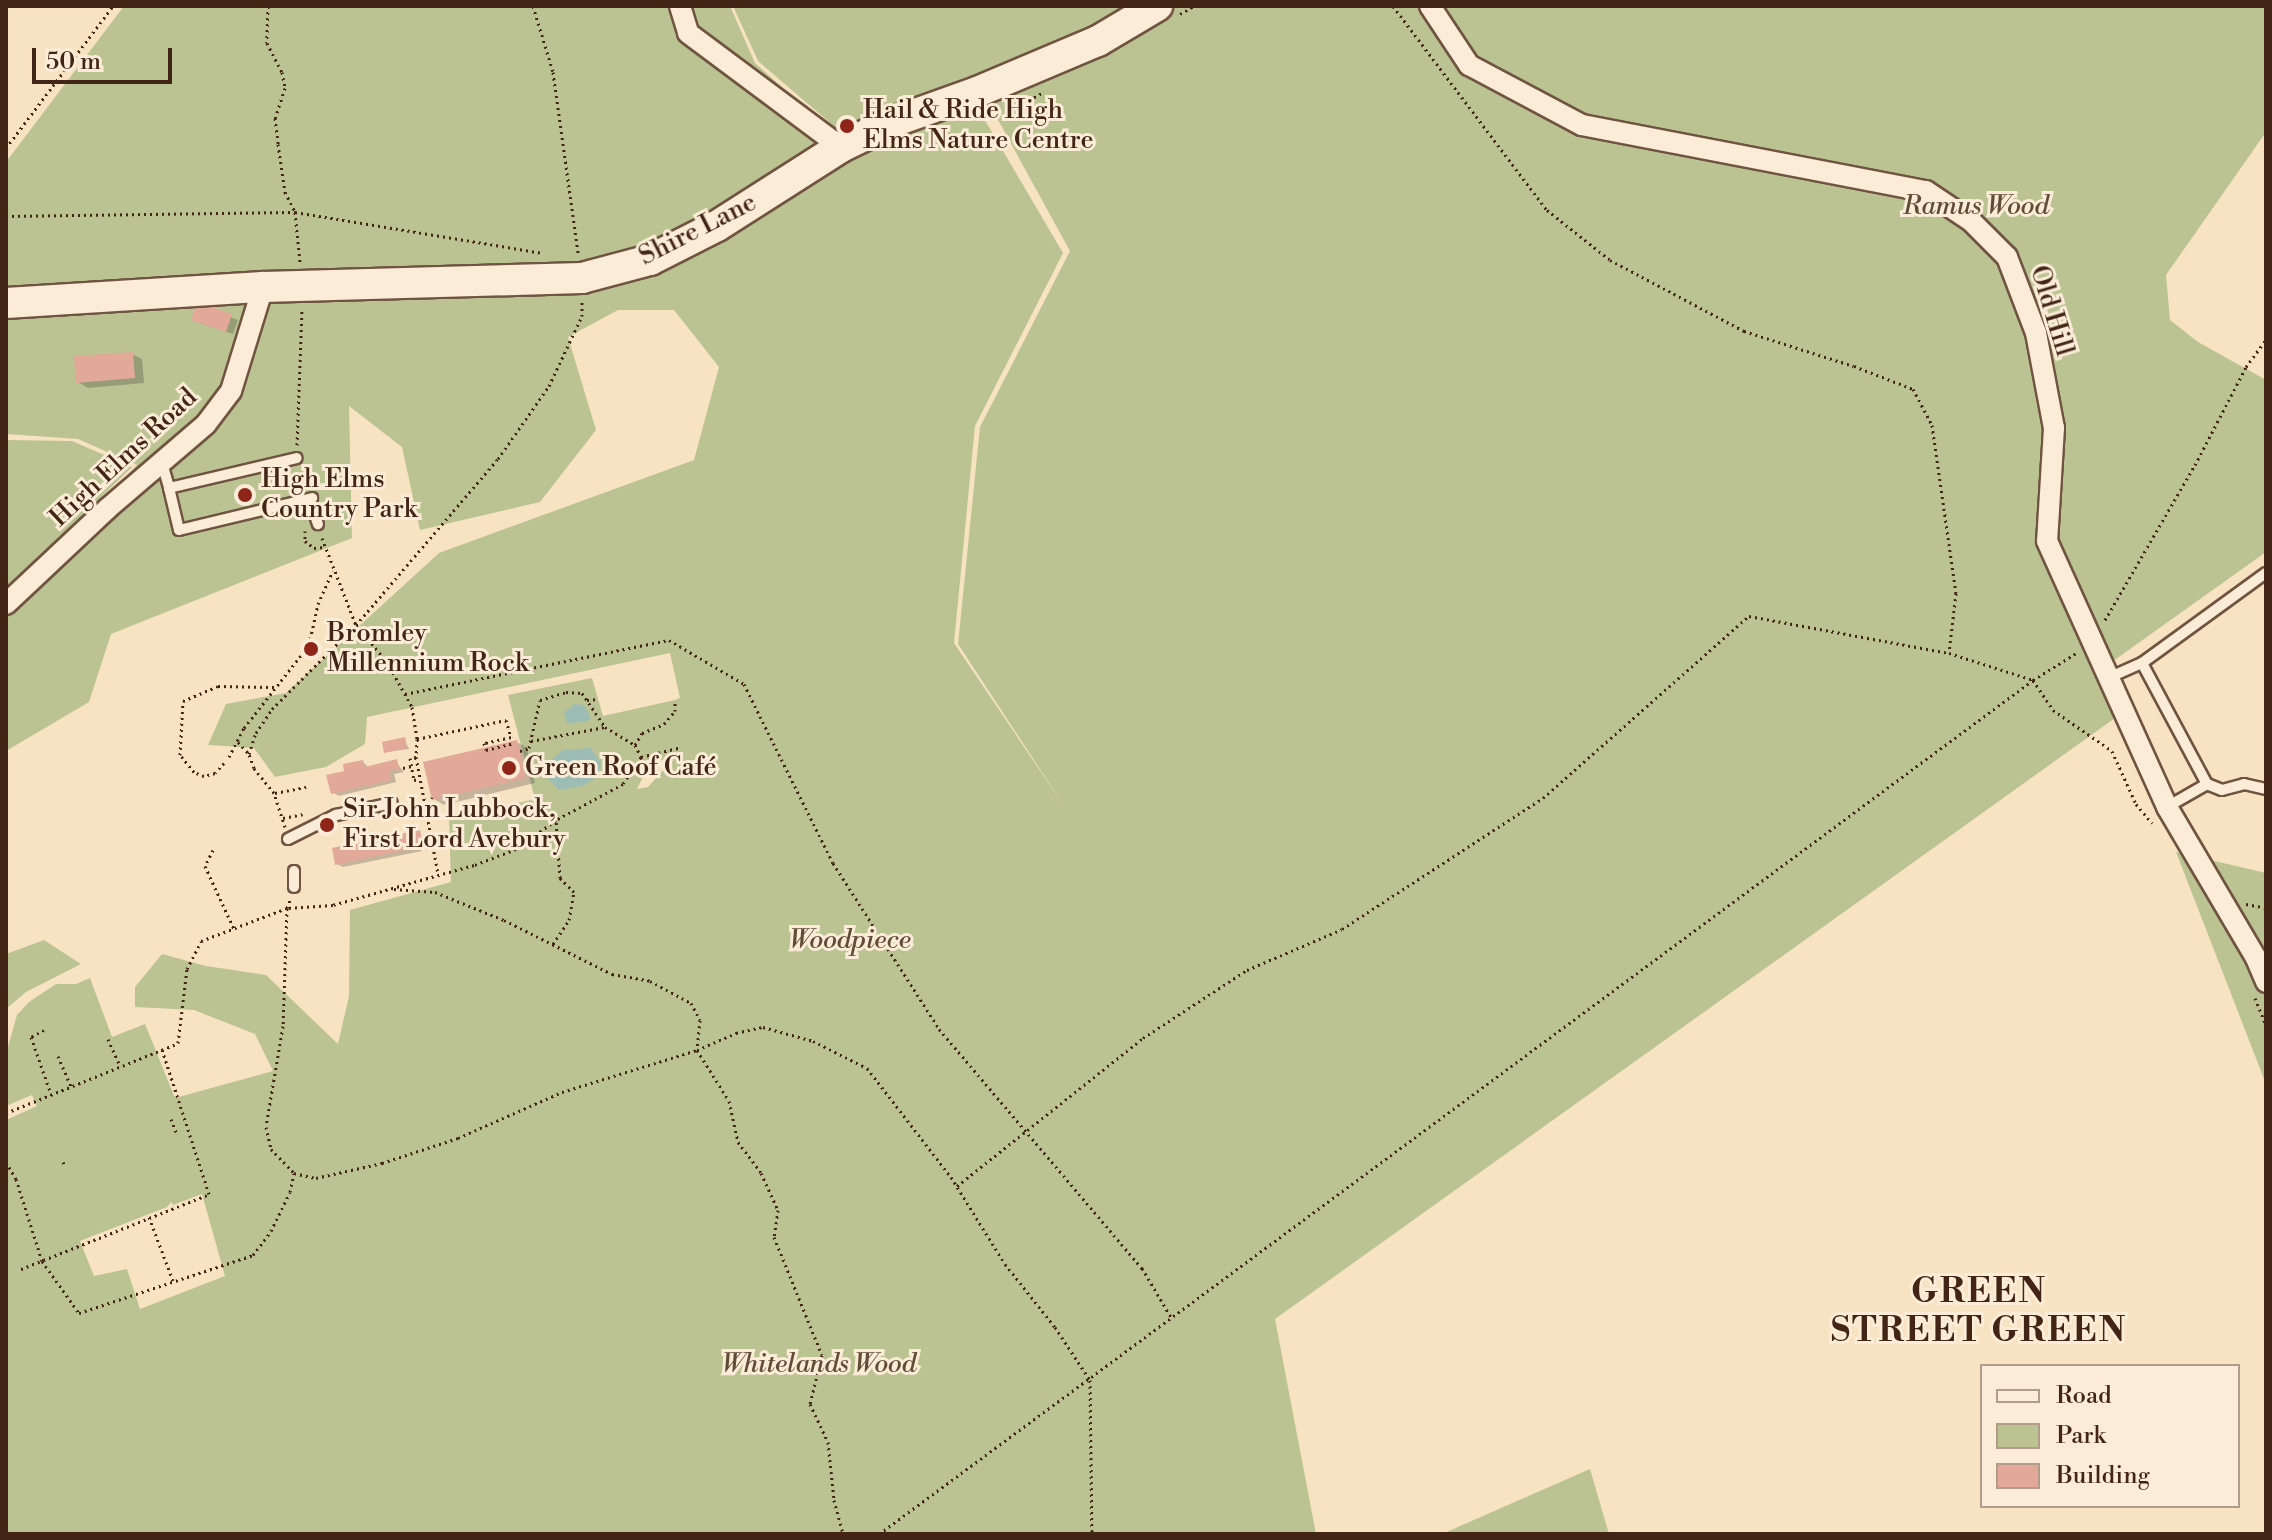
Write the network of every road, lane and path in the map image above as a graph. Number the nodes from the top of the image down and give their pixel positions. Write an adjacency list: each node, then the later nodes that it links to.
1 (113, 6): 9 (path)
2 (268, 6): 10 (path)
3 (533, 6): 13 (path)
4 (680, 6): 8 (street)
5 (1157, 6): 8 (street, Shire Lane)
6 (1393, 6): 28 (path)
7 (1430, 6): 27 (street, Old Hill)
8 (841, 147): 13 (street, Shire Lane)
9 (6, 148)
10 (295, 212): 11 (path); 12 (path); 15 (path)
11 (6, 216)
12 (547, 254)
13 (582, 278): 15 (street, Shire Lane); 26 (path)
14 (263, 287): 15 (street, Shire Lane); 16 (street, Shire Lane); 20 (street, High Elms Road)
15 (303, 287): 18 (path)
16 (6, 303)
17 (2266, 339): 27 (path)
18 (298, 435)
19 (297, 458): 21 (lane)
20 (162, 463): 21 (lane); 25 (street, High Elms Road)
21 (169, 488): 22 (lane)
22 (318, 524): 23 (path)
23 (333, 571): 26 (path); 32 (path)
24 (2266, 573): 29 (lane)
25 (6, 604)
26 (356, 625): 33 (path); 45 (path)
27 (2092, 643): 30 (street, Old Hill); 31 (path)
28 (1949, 653): 31 (path); 85 (path)
29 (2142, 663): 30 (lane); 53 (lane)
30 (2108, 678): 59 (street, Old Hill)
31 (2033, 680): 62 (path); 95 (path)
32 (274, 687): 40 (path); 49 (path)
33 (405, 694): 38 (path); 85 (path)
34 (598, 699): 35 (path)
35 (587, 700): 37 (path); 39 (path)
36 (675, 700): 42 (path)
37 (605, 727): 39 (path); 42 (path)
38 (417, 739): 41 (path); 47 (path)
39 (531, 741): 44 (path)
40 (237, 742): 45 (path); 46 (path)
41 (514, 743)
42 (635, 745): 48 (path)
43 (682, 747): 48 (path)
44 (520, 751)
45 (249, 754): 56 (path)
46 (229, 757)
47 (416, 757): 50 (path); 52 (path)
48 (641, 757): 61 (path)
49 (224, 763)
50 (412, 766): 51 (path); 52 (path)
51 (403, 768)
52 (419, 779): 60 (path)
53 (2207, 784): 55 (lane); 59 (lane)
54 (306, 787): 56 (path)
55 (2266, 789)
56 (274, 793): 63 (path)
57 (432, 797): 60 (path)
58 (392, 803): 63 (lane)
59 (2167, 807): 72 (street, Old Hill)
60 (426, 809): 66 (path)
61 (556, 820): 66 (path); 71 (path)
62 (2153, 824)
63 (288, 839)
64 (213, 850): 70 (path)
65 (294, 871): 67 (lane)
66 (439, 875): 68 (path)
67 (294, 887): 69 (path)
68 (391, 889): 69 (path); 71 (path)
69 (287, 908): 70 (path); 87 (path)
70 (234, 929): 76 (path)
71 (553, 944): 77 (path)
72 (2258, 986): 73 (path)
73 (2266, 1025)
74 (44, 1030): 81 (path)
75 (108, 1039): 79 (path)
76 (162, 1049): 79 (path); 90 (path)
77 (697, 1050): 87 (path); 88 (path); 97 (path)
78 (58, 1056): 80 (path)
79 (120, 1066): 80 (path)
80 (71, 1086): 81 (path)
81 (51, 1094): 82 (path)
82 (6, 1113)
83 (171, 1119): 84 (path)
84 (176, 1132)
85 (1027, 1132): 88 (path); 95 (path)
86 (6, 1168): 92 (path)
87 (294, 1173): 94 (path)
88 (957, 1186): 96 (path)
89 (170, 1202): 90 (path)
90 (172, 1208): 91 (path)
91 (149, 1216): 92 (path); 94 (path)
92 (42, 1261): 93 (path); 94 (path)
93 (21, 1269)
94 (173, 1281)
95 (1172, 1319): 96 (path)
96 (1090, 1380): 98 (path); 99 (path)
97 (843, 1534)
98 (879, 1534)
99 (1092, 1534)

